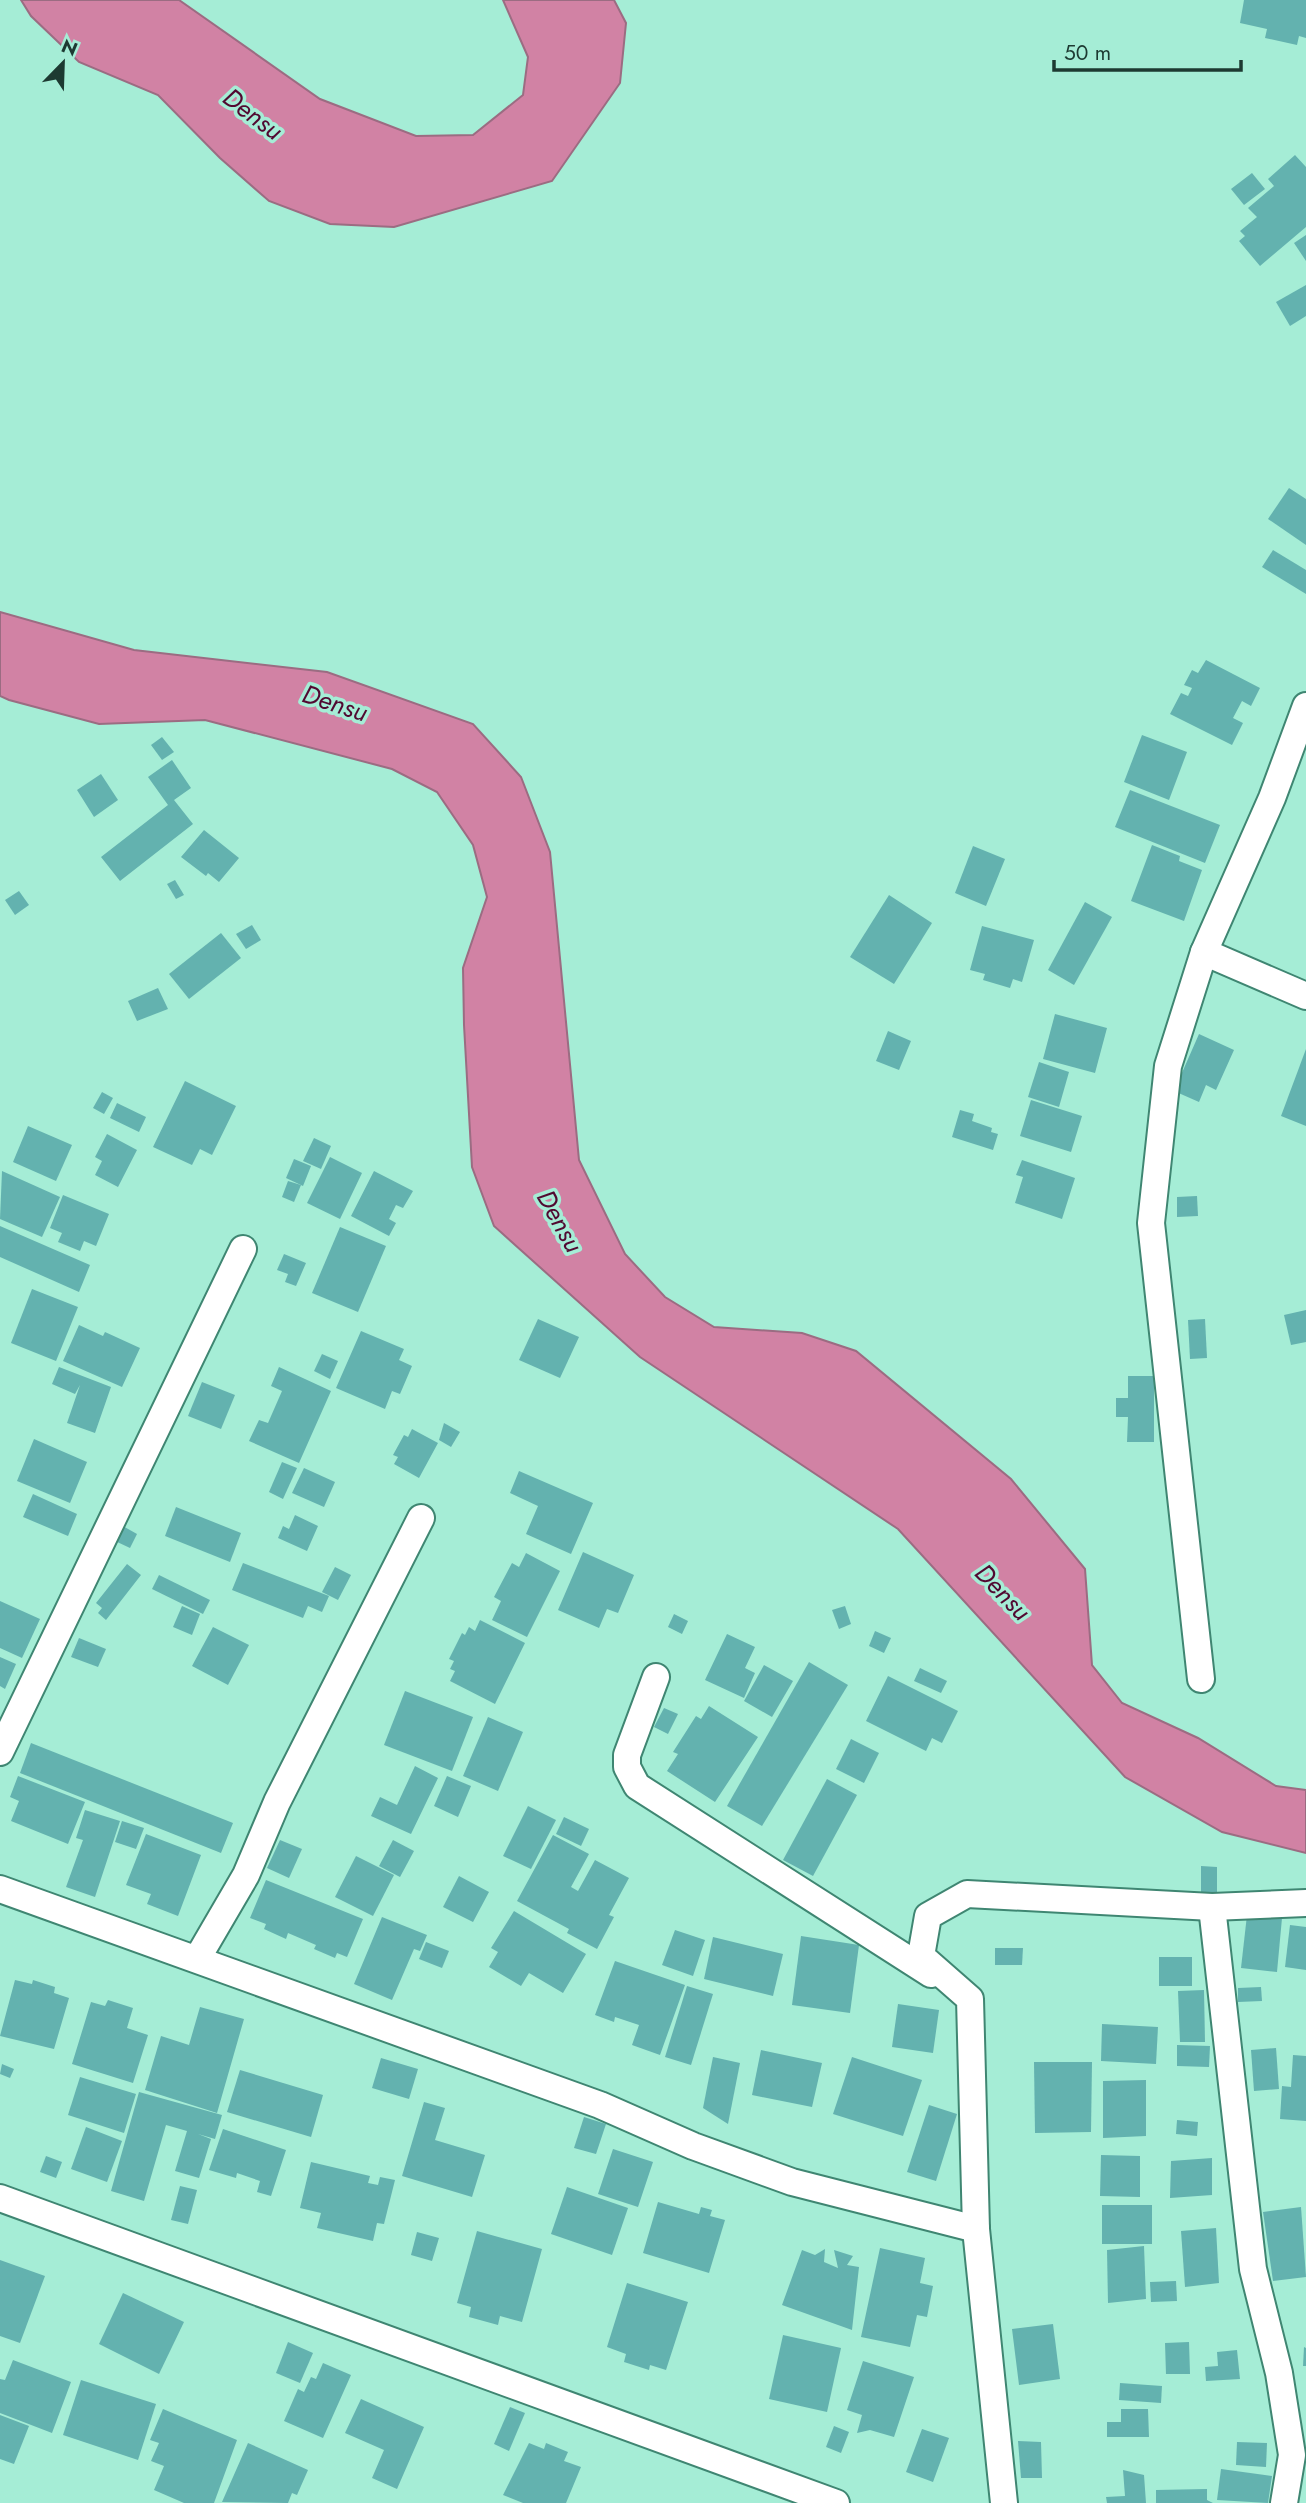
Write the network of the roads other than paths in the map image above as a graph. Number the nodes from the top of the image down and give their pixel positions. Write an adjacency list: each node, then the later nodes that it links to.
1 (1306, 706): 2 (street)
2 (1204, 952): 3 (street); 7 (street)
3 (1306, 996)
4 (243, 1249): 8 (street)
5 (421, 1518): 12 (street)
6 (656, 1677): 13 (street)
7 (1201, 1679)
8 (0, 1752)
9 (0, 1889): 12 (street)
10 (1306, 1903): 11 (street)
11 (1212, 1907): 13 (street); 18 (street)
12 (197, 1959): 15 (street)
13 (971, 1999): 15 (street)
14 (0, 2198): 16 (street)
15 (976, 2229): 17 (street)
16 (836, 2503)
17 (1004, 2503)
18 (1284, 2503)

